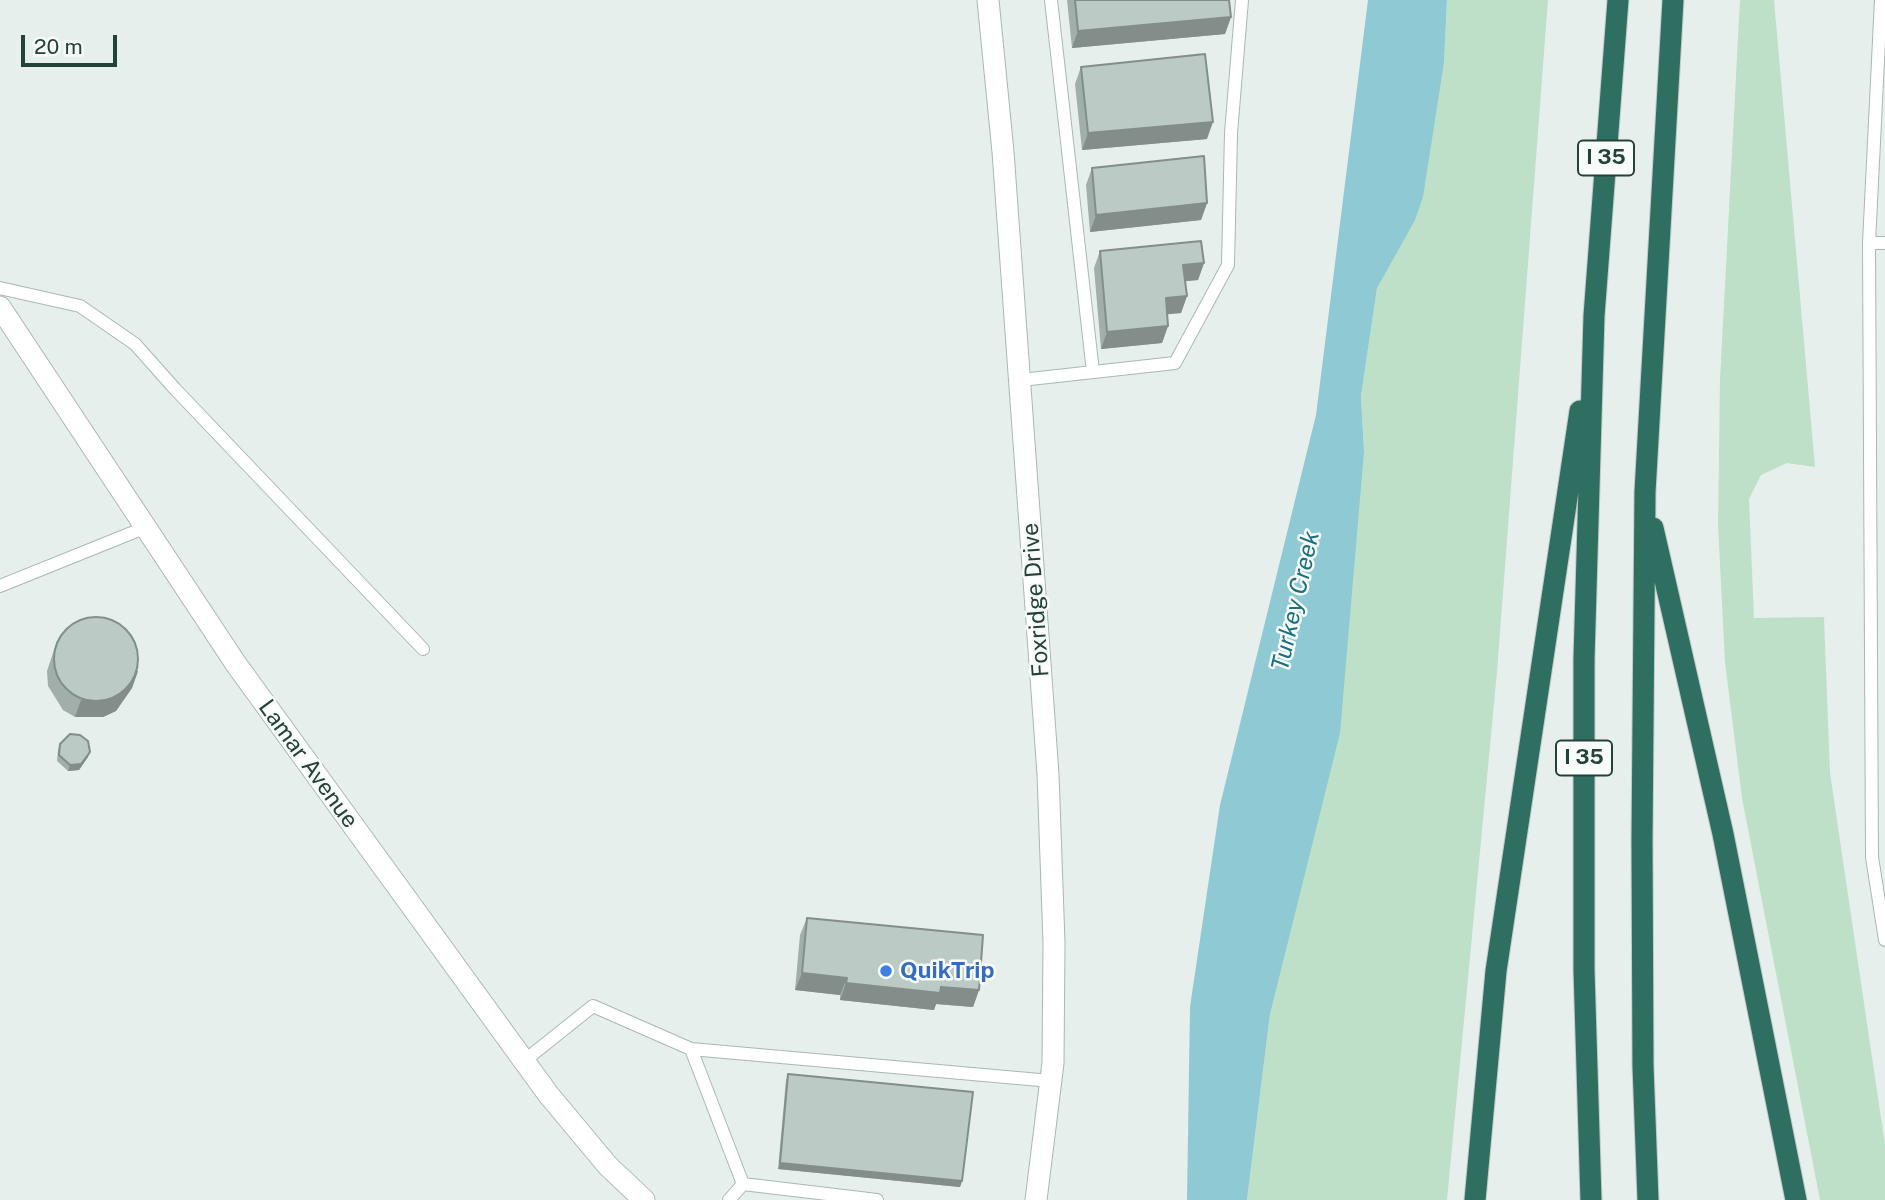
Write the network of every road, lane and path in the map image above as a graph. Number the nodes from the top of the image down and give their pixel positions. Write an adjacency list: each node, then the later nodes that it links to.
1 (988, 0): 13 (street, Foxridge Drive)
2 (1051, 0): 12 (lane)
3 (1242, 0): 12 (lane)
4 (1618, 0): 11 (highway, I 35)
5 (1674, 0): 14 (highway, I 35)
6 (1881, 0): 7 (lane)
7 (1870, 243): 8 (lane); 18 (lane)
8 (1885, 243)
9 (0, 288): 17 (lane)
10 (0, 307): 15 (street, Lamar Avenue)
11 (1594, 316): 27 (highway); 28 (highway, I 35)
12 (1093, 372): 13 (lane)
13 (1021, 380): 21 (street, Foxridge Drive)
14 (1645, 492): 29 (highway, I 35); 30 (highway)
15 (144, 528): 16 (lane); 20 (street, Lamar Avenue)
16 (0, 586)
17 (423, 649)
18 (1885, 940)
19 (691, 1049): 20 (lane); 21 (lane); 22 (lane)
20 (524, 1061): 23 (street, Lamar Avenue)
21 (1051, 1082): 26 (street, Foxridge Drive)
22 (743, 1184): 24 (lane); 25 (lane)
23 (644, 1200)
24 (729, 1200)
25 (877, 1200)
26 (1036, 1200)
27 (1475, 1200)
28 (1591, 1200)
29 (1648, 1200)
30 (1796, 1200)

